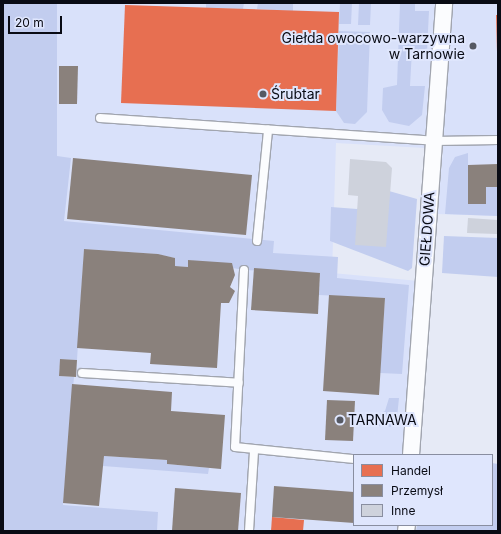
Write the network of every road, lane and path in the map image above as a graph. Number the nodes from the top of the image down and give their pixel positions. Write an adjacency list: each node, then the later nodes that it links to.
1 (444, 3): 5 (street, GIEŁDOWA)
2 (100, 118): 3 (lane)
3 (268, 130): 5 (lane); 6 (lane)
4 (498, 140): 5 (lane)
5 (434, 141): 11 (street, GIEŁDOWA)
6 (257, 241)
7 (244, 270): 9 (lane)
8 (82, 373): 9 (lane)
9 (239, 382): 10 (lane)
10 (254, 451): 12 (lane); 13 (lane)
11 (412, 454)
12 (353, 459)
13 (248, 531)

